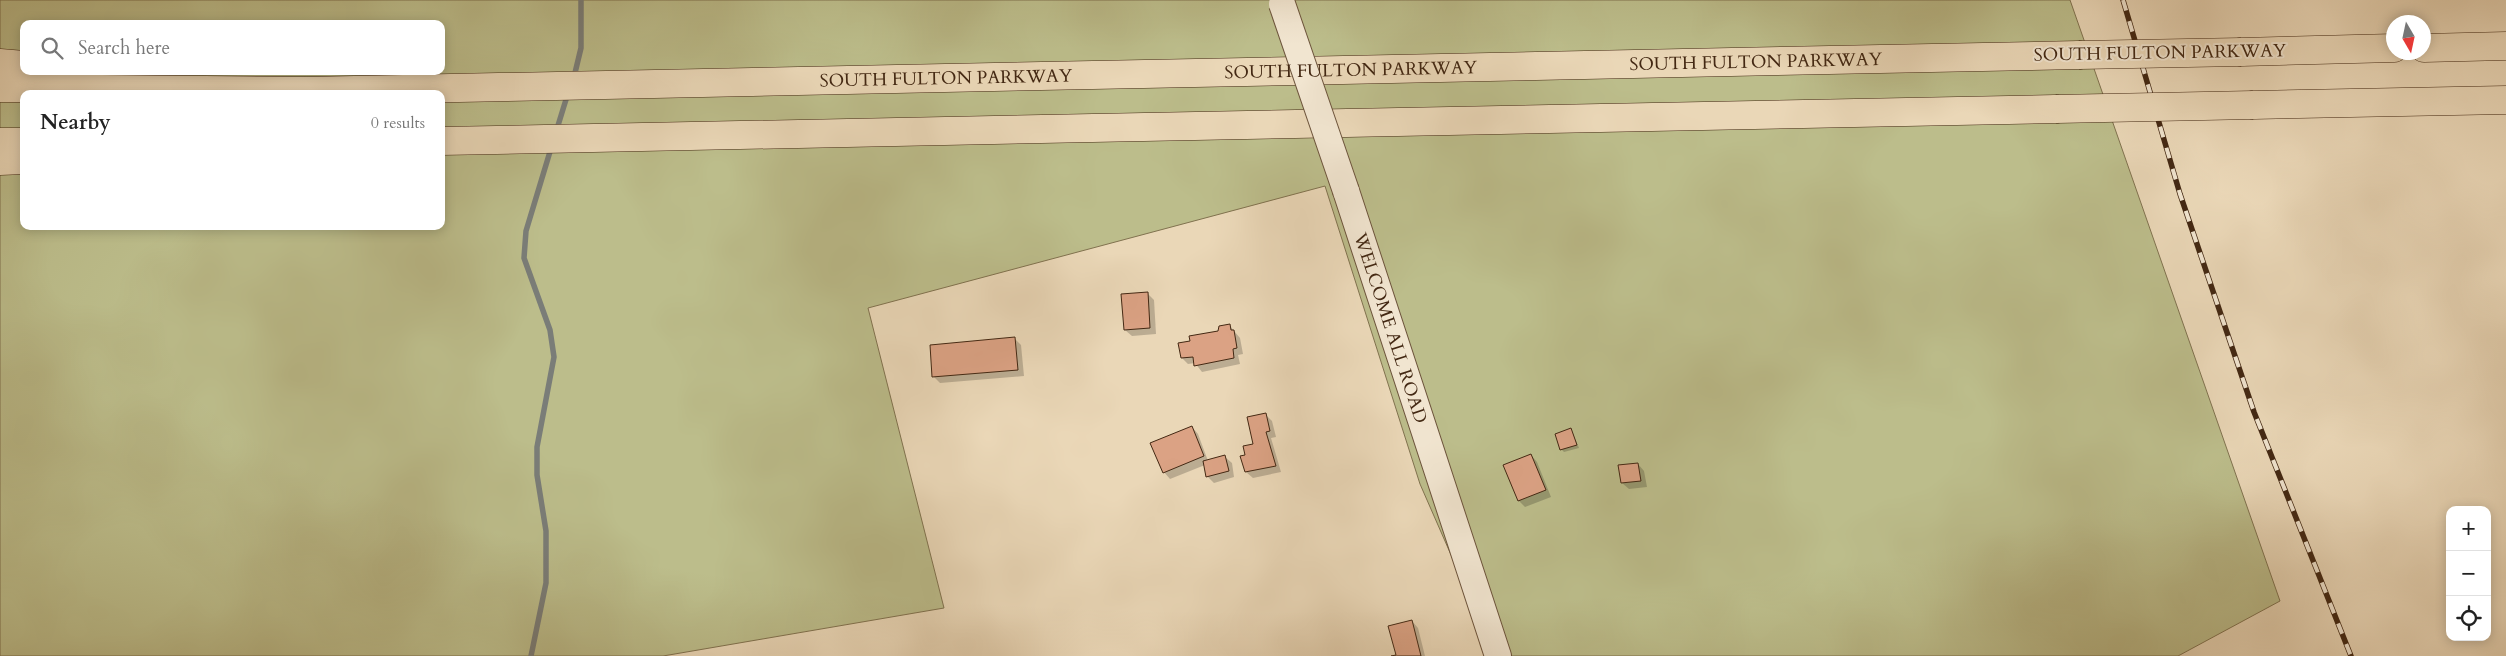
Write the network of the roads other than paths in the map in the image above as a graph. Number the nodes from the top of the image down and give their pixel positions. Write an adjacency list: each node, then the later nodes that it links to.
1 (1281, 2): 18 (street, WELCOME ALL ROAD, bridge)
2 (2506, 46): 4 (highway)
3 (2386, 48): 11 (highway, SOUTH FULTON PARKWAY, bridge)
4 (2431, 48)
5 (0, 63): 6 (highway)
6 (20, 65)
7 (137, 75): 10 (highway)
8 (0, 88): 9 (highway)
9 (205, 90)
10 (296, 90)
11 (356, 90)
12 (2506, 100): 13 (highway, bridge)
13 (445, 141)
14 (0, 142): 15 (highway)
15 (20, 142)
16 (20, 160): 17 (highway)
17 (0, 162)
18 (1498, 656)

